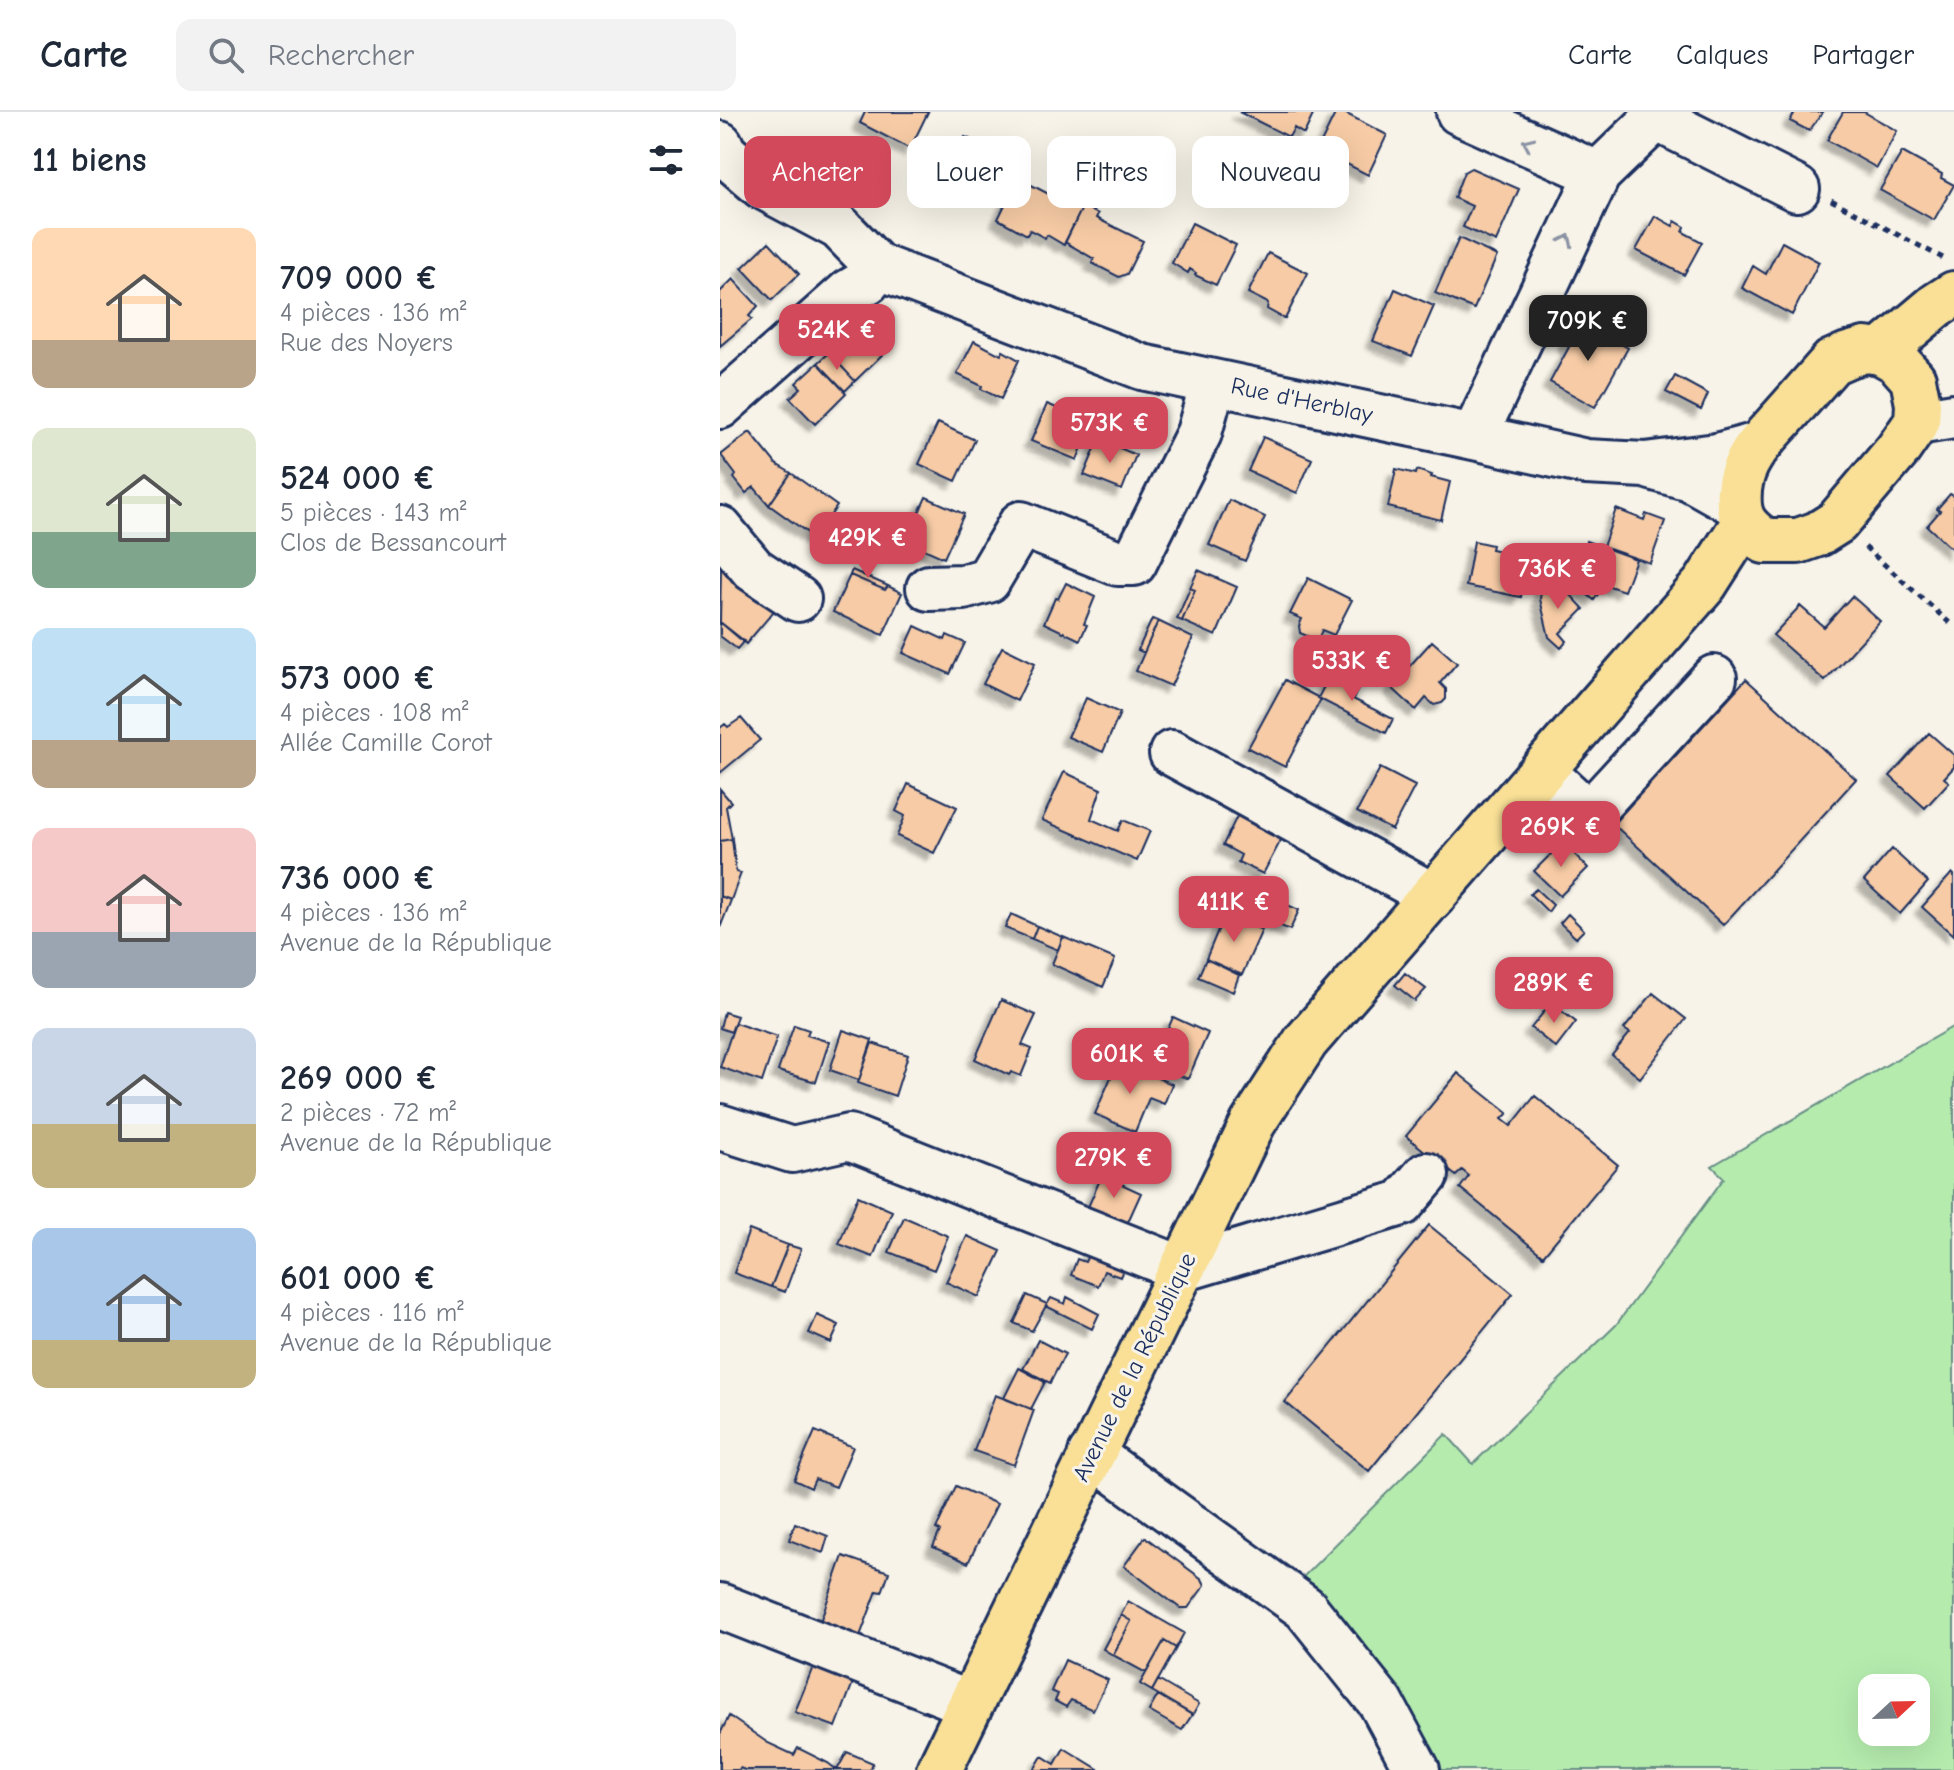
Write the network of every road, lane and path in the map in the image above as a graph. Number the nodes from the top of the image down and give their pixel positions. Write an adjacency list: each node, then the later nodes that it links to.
1 (1459, 112): 3 (street, one-way to 1)
2 (720, 144): 6 (street)
3 (1598, 174): 4 (street); 13 (street, one-way to 3)
4 (1797, 189): 5 (path)
5 (1954, 263)
6 (877, 266): 10 (street, Rue d'Herblay); 11 (street)
7 (1954, 294): 9 (main road)
8 (1954, 321): 9 (main road)
9 (1897, 365): 12 (main road); 14 (main road)
10 (1213, 382): 13 (street, Rue d'Herblay); 19 (street)
11 (720, 406)
12 (1936, 419): 16 (main road)
13 (1474, 437): 15 (street, Rue d'Herblay)
14 (1758, 445): 15 (street); 17 (main road)
15 (1645, 465): 17 (street)
16 (1837, 522): 17 (main road); 21 (path)
17 (1749, 523): 24 (main road, Avenue de la République)
18 (720, 529): 20 (street)
19 (929, 588)
20 (798, 599)
21 (1954, 627)
22 (1714, 678): 24 (street)
23 (1172, 753): 25 (street)
24 (1542, 771): 25 (main road, Avenue de la République)
25 (1433, 896): 28 (main road, Avenue de la République)
26 (720, 1127): 28 (street)
27 (1426, 1175): 28 (street)
28 (1182, 1269): 29 (main road, Avenue de la République)
29 (1091, 1454): 31 (main road, Avenue de la République); 33 (street)
30 (720, 1606): 31 (street)
31 (970, 1704): 32 (main road, Avenue de la République)
32 (939, 1770)
33 (1417, 1770)

